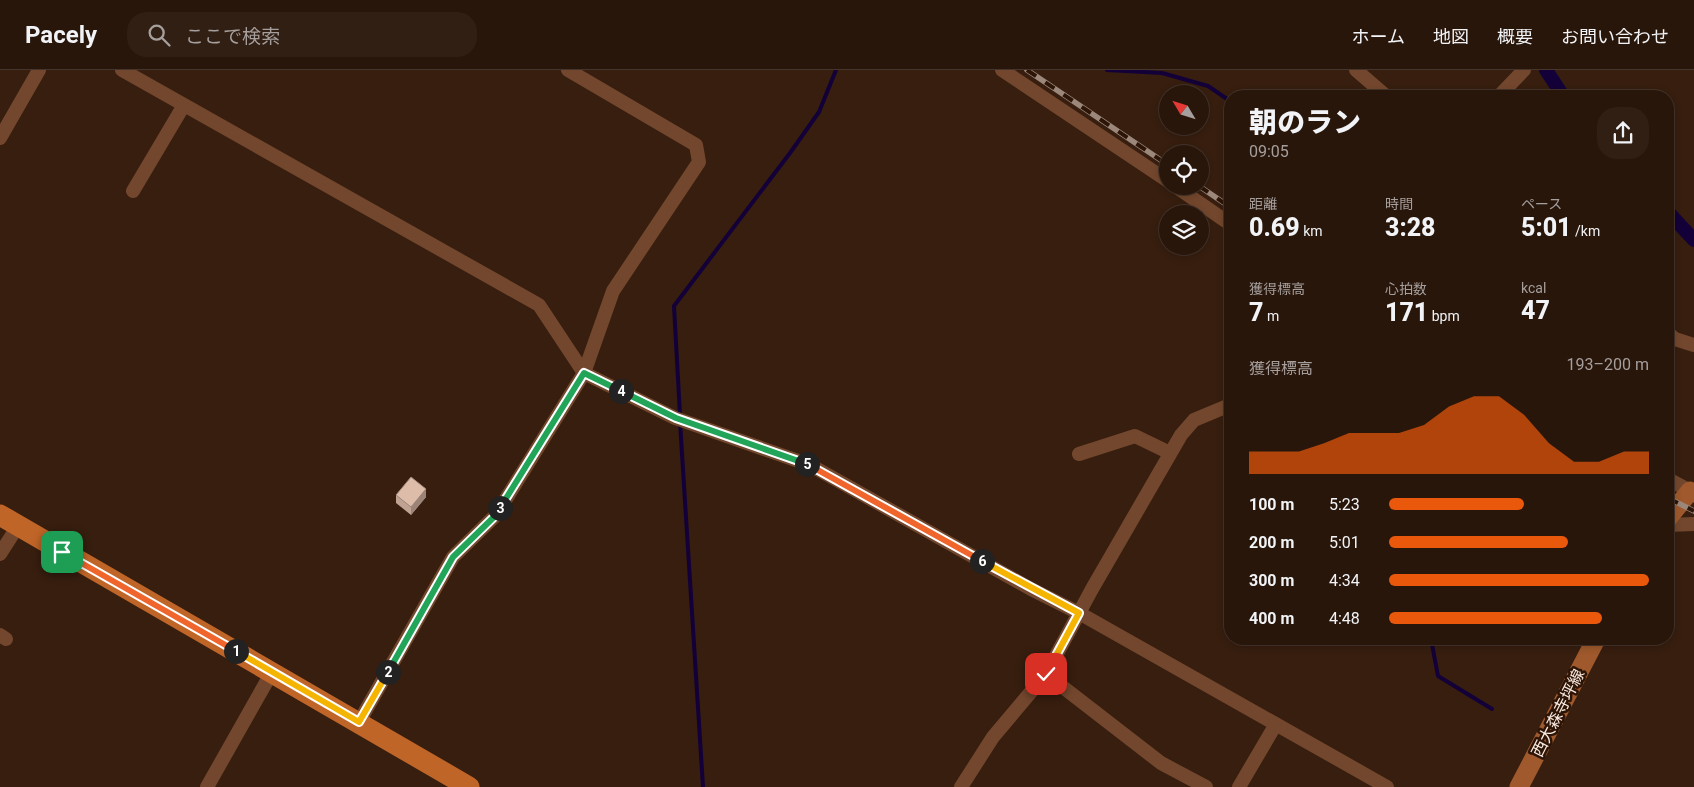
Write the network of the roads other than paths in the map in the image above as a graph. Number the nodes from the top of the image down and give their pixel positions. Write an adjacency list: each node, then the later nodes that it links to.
1 (39, 70): 10 (street)
2 (122, 70): 9 (street)
3 (568, 70): 17 (street)
4 (1002, 70): 11 (street)
5 (1356, 70): 7 (street)
6 (1524, 70): 8 (street)
7 (1379, 90)
8 (1505, 90)
9 (184, 105): 12 (street); 17 (street)
10 (0, 138)
11 (1159, 175)
12 (133, 191)
13 (1188, 195): 14 (street)
14 (1224, 220)
15 (1674, 338): 16 (street)
16 (1694, 345)
17 (584, 373): 29 (street); 33 (street)
18 (1224, 408): 19 (street)
19 (1170, 453): 20 (street); 29 (street)
20 (1079, 454)
21 (1674, 482): 22 (street)
22 (1692, 492): 23 (main road)
23 (1674, 512)
24 (0, 515): 27 (main road)
25 (1694, 524): 26 (street)
26 (1674, 525)
27 (18, 526): 28 (street); 31 (main road)
28 (0, 554)
29 (1079, 613): 32 (street); 34 (street)
30 (1593, 645): 41 (main road, 西大森寺坪線)
31 (272, 672): 33 (main road); 35 (street)
32 (1046, 674): 37 (street); 38 (street)
33 (359, 722): 36 (main road)
34 (1276, 724): 39 (street); 40 (street)
35 (207, 787)
36 (469, 787)
37 (961, 787)
38 (1206, 787)
39 (1239, 787)
40 (1387, 787)
41 (1520, 787)

